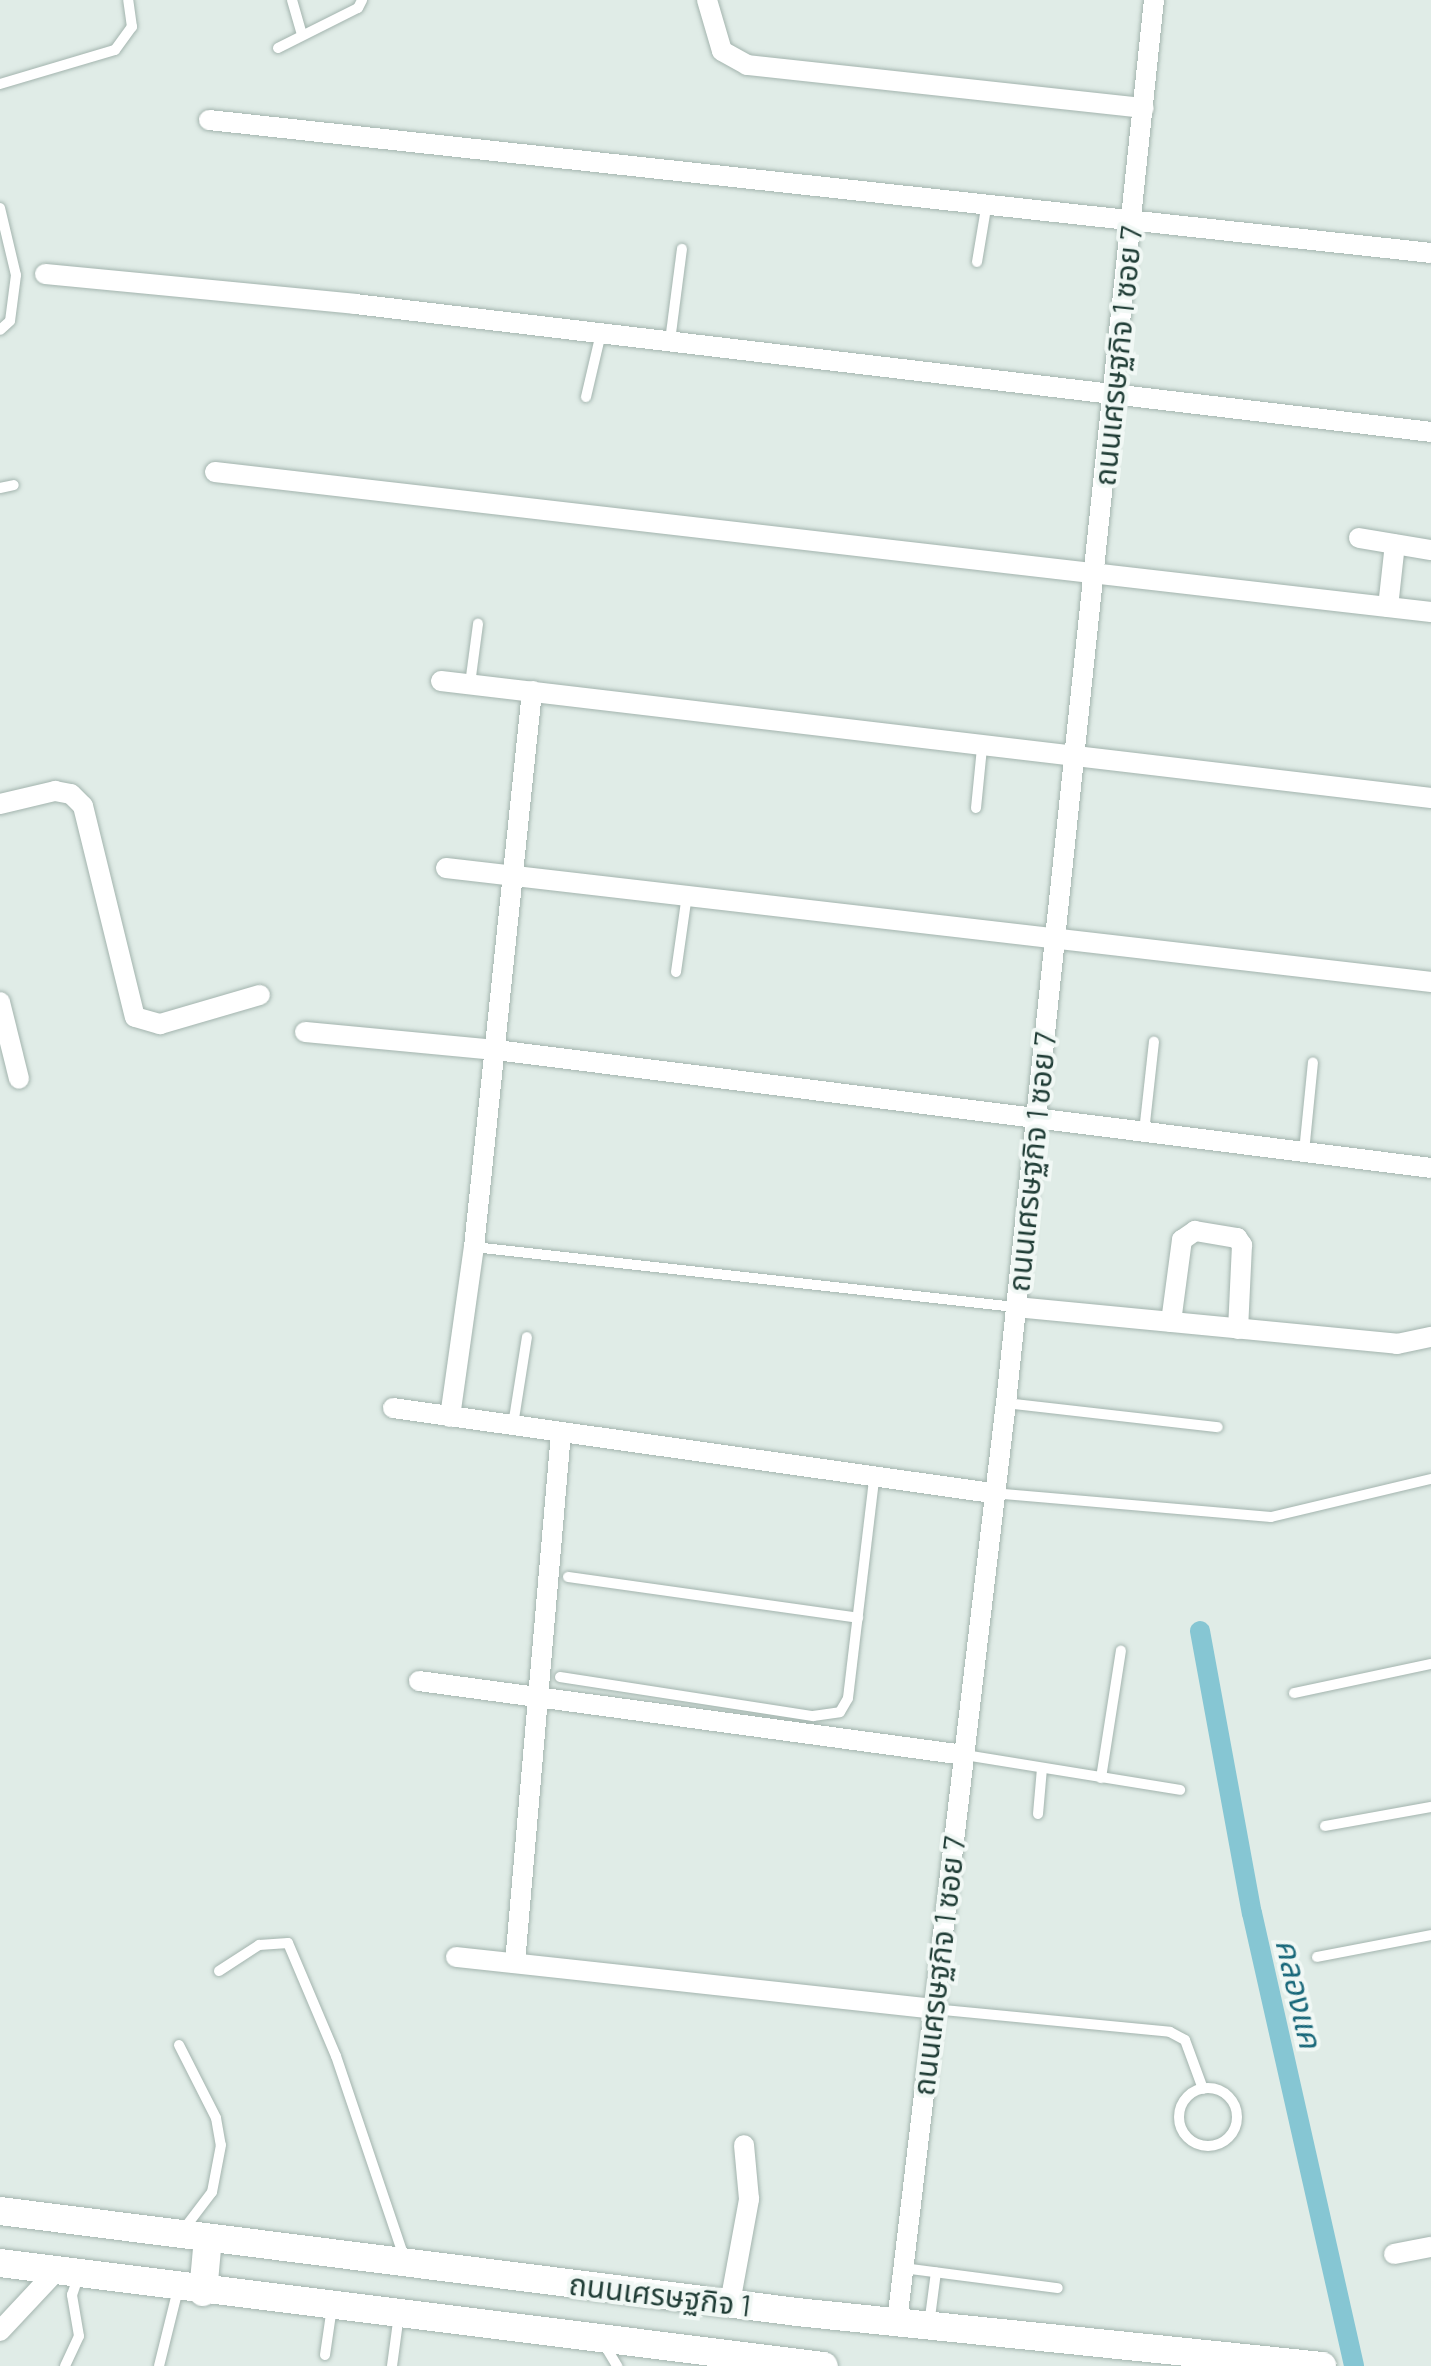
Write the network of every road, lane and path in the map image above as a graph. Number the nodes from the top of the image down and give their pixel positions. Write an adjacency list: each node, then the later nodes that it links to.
1 (130, 0): 8 (lane)
2 (292, 0): 6 (lane)
3 (362, 0): 6 (lane)
4 (707, 0): 9 (street)
5 (1154, 0): 9 (street, ถนนเศรษฐกิจ 1 ซอย 7)
6 (301, 32): 7 (lane)
7 (278, 48)
8 (0, 84)
9 (1144, 108): 13 (street, ถนนเศรษฐกิจ 1 ซอย 7)
10 (209, 120): 12 (street)
11 (0, 208): 18 (lane)
12 (986, 208): 13 (street); 16 (lane)
13 (1132, 224): 15 (street); 22 (street, ถนนเศรษฐกิจ 1 ซอย 7)
14 (682, 249): 20 (lane)
15 (1431, 253)
16 (977, 262)
17 (45, 274): 19 (street)
18 (0, 330)
19 (601, 333): 20 (street); 21 (lane)
20 (670, 341): 22 (street)
21 (586, 397)
22 (1112, 398): 23 (street); 30 (street, ถนนเศรษฐกิจ 1 ซอย 7)
23 (1431, 432)
24 (214, 472): 30 (street)
25 (14, 485): 26 (lane)
26 (0, 488)
27 (1359, 538): 28 (street)
28 (1395, 544): 29 (street); 31 (street)
29 (1431, 550)
30 (1094, 574): 31 (street); 38 (street, ถนนเศรษฐกิจ 1 ซอย 7)
31 (1388, 607): 32 (street)
32 (1431, 612)
33 (478, 624): 35 (lane)
34 (442, 681): 35 (street)
35 (470, 684): 36 (street)
36 (532, 691): 37 (street); 43 (street)
37 (982, 748): 38 (street); 41 (lane)
38 (1076, 758): 39 (street); 45 (street, ถนนเศรษฐกิจ 1 ซอย 7)
39 (1431, 798)
40 (0, 804): 48 (street)
41 (976, 808)
42 (446, 868): 43 (street)
43 (515, 876): 44 (street); 52 (street)
44 (687, 895): 45 (street); 46 (lane)
45 (1055, 935): 47 (street); 55 (street, ถนนเศรษฐกิจ 1 ซอย 7)
46 (676, 972)
47 (1431, 982)
48 (260, 995)
49 (0, 1002): 54 (street)
50 (305, 1032): 52 (street)
51 (1154, 1042): 56 (lane)
52 (496, 1050): 55 (street); 59 (street)
53 (1313, 1062): 57 (lane)
54 (19, 1079)
55 (1037, 1118): 56 (street); 60 (street, ถนนเศรษฐกิจ 1 ซอย 7)
56 (1144, 1132): 57 (street)
57 (1304, 1152): 58 (street)
58 (1431, 1168)
59 (474, 1247): 60 (lane); 67 (street)
60 (1016, 1307): 61 (street); 65 (street, ถนนเศรษฐกิจ 1 ซอย 7)
61 (1172, 1322): 62 (street); 62 (street)
62 (1238, 1329): 64 (street)
63 (527, 1337): 68 (lane)
64 (1431, 1337)
65 (1006, 1403): 69 (lane); 73 (street, ถนนเศรษฐกิจ 1 ซอย 7)
66 (393, 1408): 67 (street)
67 (450, 1416): 68 (street)
68 (513, 1426): 70 (street)
69 (1218, 1427)
70 (561, 1433): 72 (street); 81 (street)
71 (1431, 1479): 73 (lane)
72 (874, 1480): 73 (street); 75 (lane)
73 (992, 1494): 82 (street, ถนนเศรษฐกิจ 1 ซอย 7)
74 (568, 1577): 75 (lane)
75 (858, 1618): 78 (lane)
76 (1121, 1651): 84 (lane)
77 (1431, 1664): 80 (lane)
78 (560, 1677)
79 (419, 1681): 81 (street)
80 (1294, 1692)
81 (533, 1697): 82 (street); 92 (street)
82 (964, 1755): 83 (lane); 94 (street, ถนนเศรษฐกิจ 1 ซอย 7)
83 (1042, 1768): 84 (lane); 87 (lane)
84 (1101, 1778): 85 (lane)
85 (1180, 1790)
86 (1431, 1807): 88 (lane)
87 (1038, 1814)
88 (1325, 1826)
89 (1431, 1935): 91 (lane)
90 (456, 1956): 92 (street)
91 (1317, 1957)
92 (514, 1962): 94 (street)
93 (219, 1972): 103 (lane)
94 (933, 2009): 96 (lane); 105 (street, ถนนเศรษฐกิจ 1 ซอย 7)
95 (179, 2044): 99 (lane)
96 (1203, 2089): 96 (lane)
97 (744, 2145): 110 (street)
98 (0, 2212): 99 (main road, ถนนเศรษฐกิจ 1)
99 (180, 2234): 100 (main road, ถนนเศรษฐกิจ 1)
100 (208, 2238): 103 (main road, ถนนเศรษฐกิจ 1); 109 (main road)
101 (1431, 2247): 102 (street)
102 (1394, 2254)
103 (406, 2262): 110 (main road, ถนนเศรษฐกิจ 1)
104 (0, 2263): 106 (main road, ถนนเศรษฐกิจ 1)
105 (903, 2268): 107 (lane); 113 (street, ถนนเศรษฐกิจ 1 ซอย 7)
106 (68, 2272): 109 (main road, ถนนเศรษฐกิจ 1); 115 (street); 118 (lane)
107 (936, 2272): 108 (lane); 114 (lane)
108 (1058, 2288)
109 (190, 2290): 111 (main road, ถนนเศรษฐกิจ 1); 119 (lane)
110 (730, 2303): 113 (main road, ถนนเศรษฐกิจ 1)
111 (332, 2305): 112 (main road, ถนนเศรษฐกิจ 1); 117 (lane)
112 (399, 2314): 116 (main road, ถนนเศรษฐกิจ 1); 120 (lane)
113 (896, 2322): 114 (main road, ถนนเศรษฐกิจ 1)
114 (929, 2326): 123 (main road, ถนนเศรษฐกิจ 1)
115 (0, 2331)
116 (601, 2338): 121 (lane); 122 (main road, ถนนเศรษฐกิจ 1)
117 (325, 2355)
118 (64, 2366)
119 (159, 2366)
120 (392, 2366)
121 (617, 2366)
122 (824, 2366)
123 (1318, 2366)

